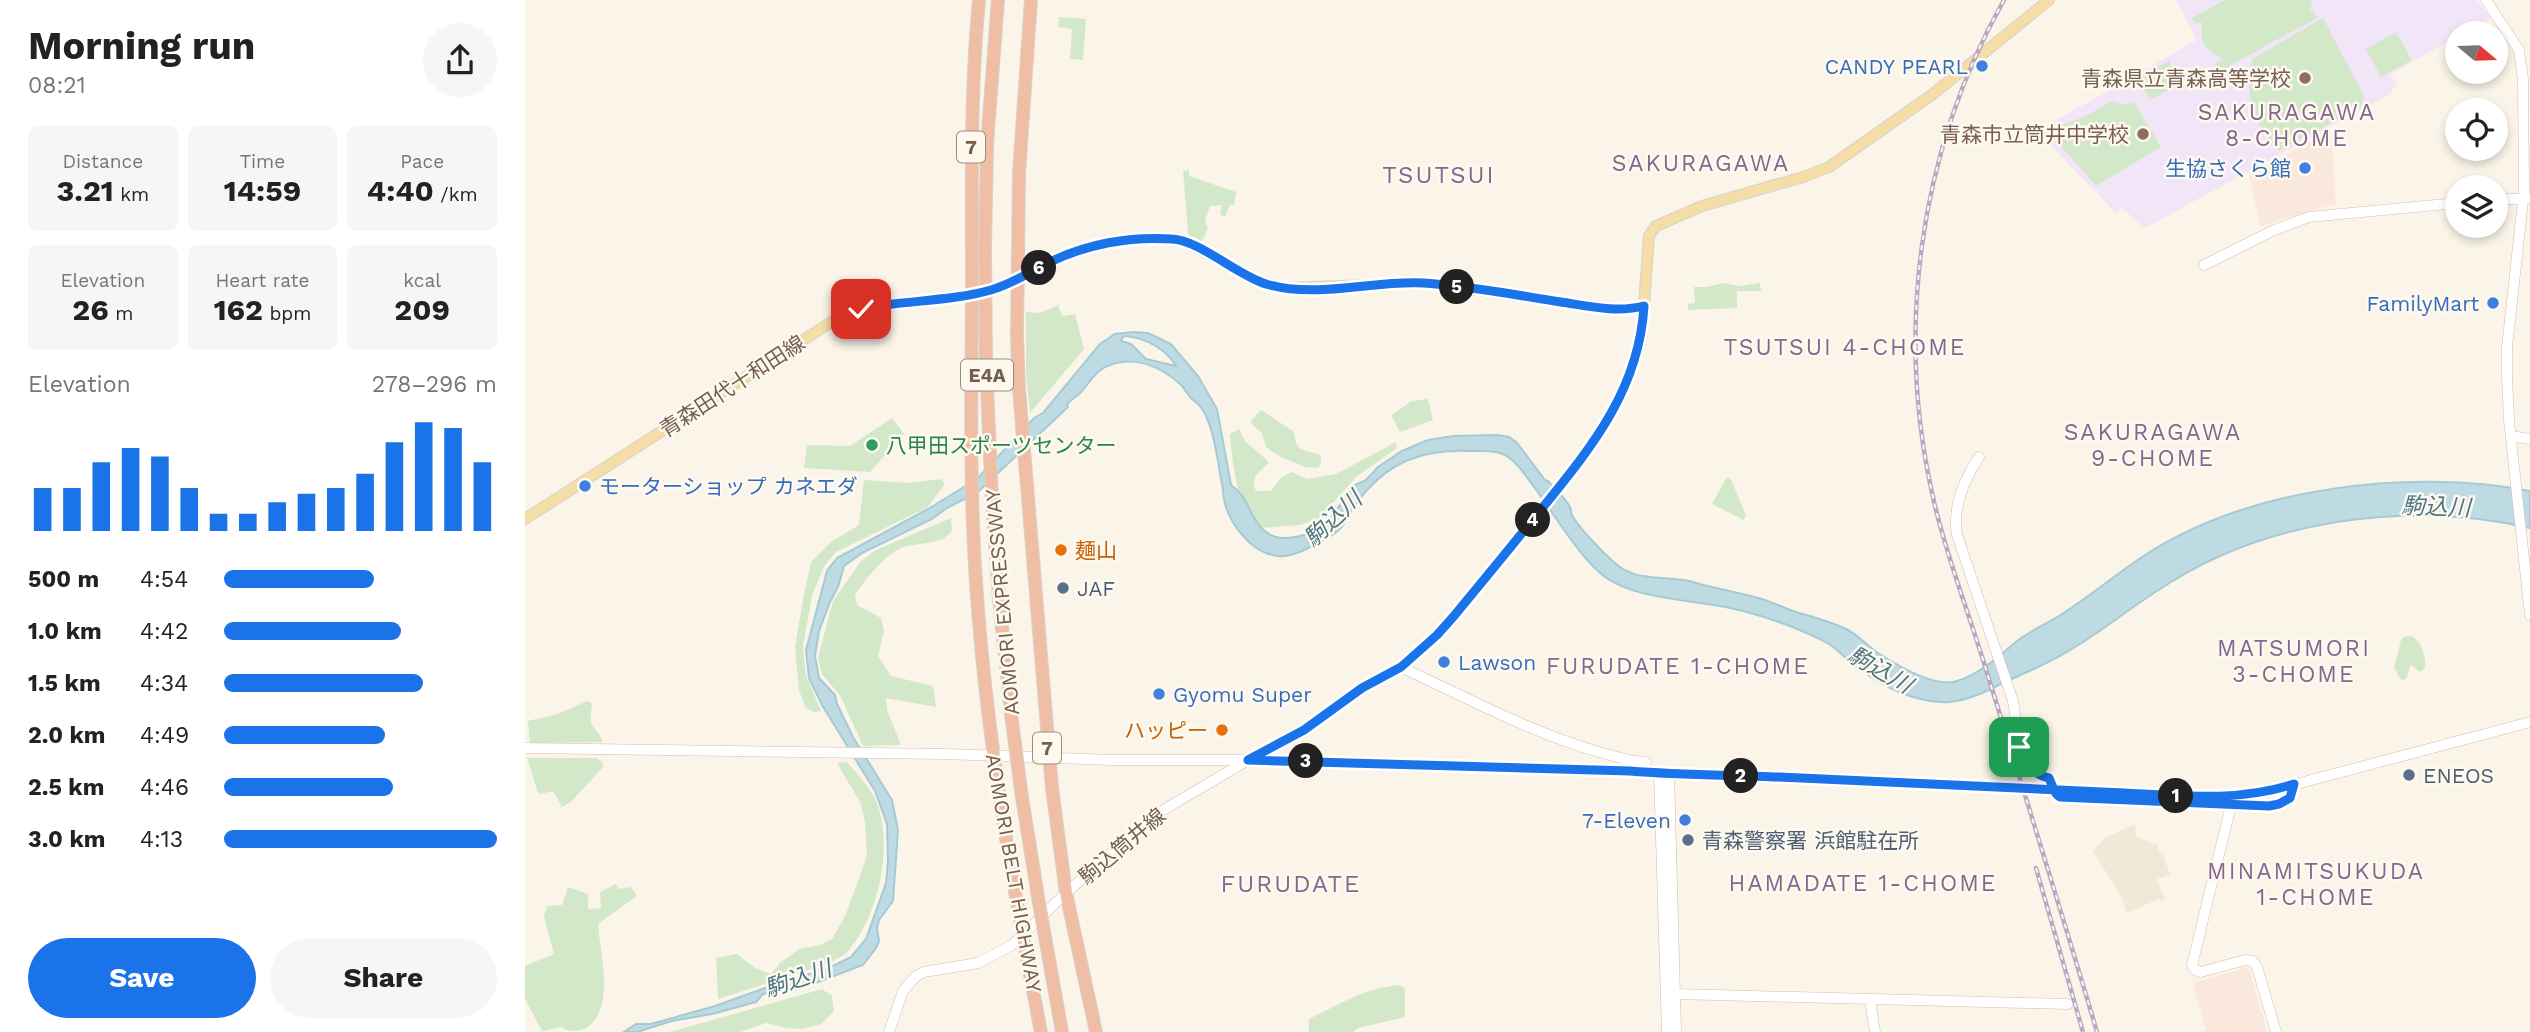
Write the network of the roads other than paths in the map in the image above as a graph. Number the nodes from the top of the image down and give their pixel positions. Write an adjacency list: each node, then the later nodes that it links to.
1 (979, 0): 12 (highway, AOMORI BELT HIGHWAY / 7)
2 (998, 0): 36 (highway, AOMORI EXPRESSWAY / E4A, bridge)
3 (1031, 0): 11 (highway, 7)
4 (2049, 0): 13 (main road)
5 (2486, 0): 6 (street)
6 (2525, 49): 7 (street)
7 (2527, 198): 8 (street); 14 (street)
8 (2508, 200)
9 (2445, 204): 10 (street)
10 (2204, 265)
11 (1018, 279): 12 (main road, 青森田代十和田線); 13 (main road, 青森田代十和田線); 23 (highway, 7)
12 (972, 295): 17 (main road, 青森田代十和田線); 22 (highway, AOMORI BELT HIGHWAY / 7)
13 (1644, 306): 19 (street, 駒込筒井線)
14 (2511, 436): 15 (street); 18 (street)
15 (2530, 439)
16 (1979, 457): 28 (street)
17 (525, 519)
18 (2530, 615)
19 (1401, 667): 24 (street, 駒込筒井線); 25 (street)
20 (2530, 722): 27 (street)
21 (525, 748): 22 (street)
22 (993, 756): 23 (street); 30 (highway, AOMORI BELT HIGHWAY / 7)
23 (1048, 758): 24 (street); 29 (highway, 7)
24 (1248, 760): 26 (street); 29 (street, 駒込筒井線)
25 (1646, 762)
26 (1664, 773): 27 (street, bridge); 31 (street); 38 (street)
27 (2294, 784): 28 (street)
28 (2231, 805): 41 (street)
29 (1066, 893): 30 (street, 駒込筒井線); 37 (highway, 7)
30 (1022, 936): 34 (street, 駒込筒井線); 35 (highway, AOMORI BELT HIGHWAY / 7)
31 (1675, 994): 32 (street); 39 (street)
32 (1870, 999): 33 (street); 40 (street)
33 (2067, 1004)
34 (889, 1032)
35 (1041, 1032)
36 (1062, 1032)
37 (1096, 1032)
38 (1667, 1032)
39 (1676, 1032)
40 (1875, 1032)
41 (2276, 1032)

